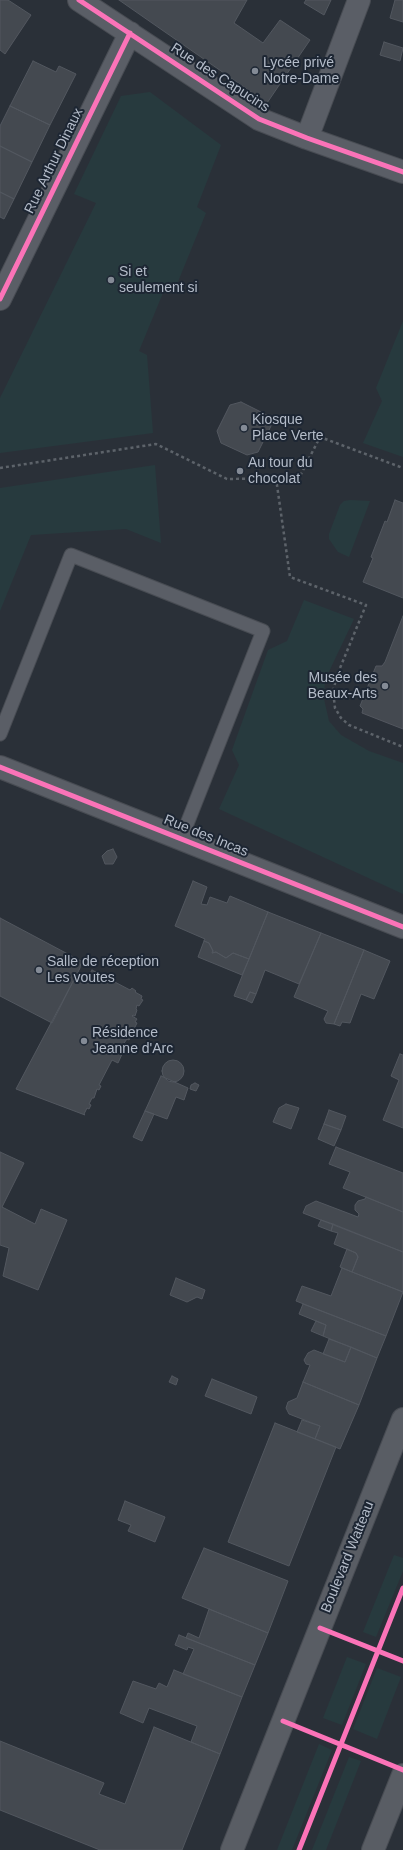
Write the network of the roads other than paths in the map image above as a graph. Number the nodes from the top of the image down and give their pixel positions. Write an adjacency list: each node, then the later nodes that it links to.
1 (79, 0): 3 (street, Rue des Capucins)
2 (359, 0): 4 (street)
3 (130, 33): 4 (street, Rue des Capucins); 6 (street, Rue Arthur Dinaux)
4 (307, 138): 5 (street, Rue des Capucins)
5 (403, 172)
6 (0, 299)
7 (0, 734): 9 (lane)
8 (0, 767): 9 (street, Rue des Incas)
9 (181, 839): 10 (street, Rue des Incas)
10 (403, 927)
11 (403, 1419): 13 (main road, Boulevard Watteau)
12 (403, 1775): 14 (main road)
13 (232, 1850)
14 (373, 1850)

